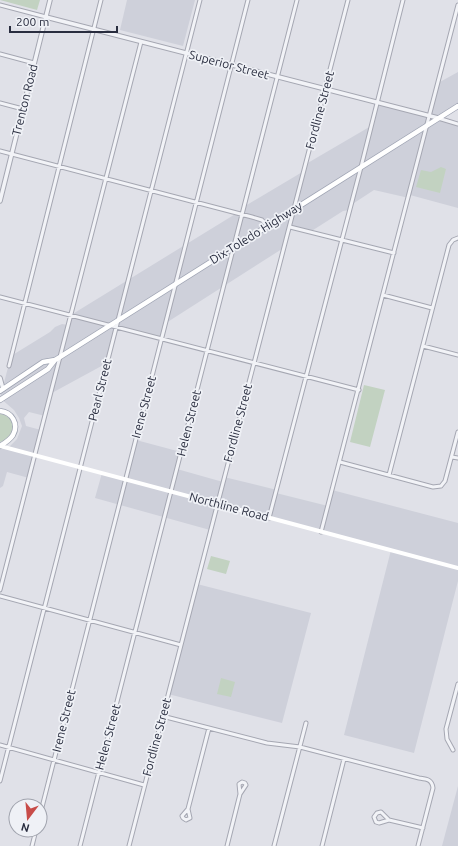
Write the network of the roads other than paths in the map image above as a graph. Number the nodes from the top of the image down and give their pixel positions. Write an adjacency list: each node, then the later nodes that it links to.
1 (50, 0): 10 (street, Trenton Road)
2 (101, 0): 11 (street)
3 (200, 0): 14 (street, Pearl Street)
4 (248, 0): 16 (street, Irene Street)
5 (297, 0): 17 (street, Helen Street)
6 (348, 0): 18 (street, Fordline Street)
7 (403, 0): 20 (street)
8 (0, 5): 10 (street, Superior Street)
9 (458, 5): 23 (street)
10 (46, 17): 11 (street, Superior Street); 15 (street, Trenton Road)
11 (93, 30): 12 (street, Superior Street); 29 (street)
12 (141, 42): 14 (street, Superior Street); 31 (street)
13 (0, 54): 15 (street)
14 (186, 54): 16 (street, Superior Street); 32 (street, Pearl Street)
15 (34, 63): 22 (street, Trenton Road)
16 (232, 66): 17 (street, Superior Street); 34 (street, Irene Street)
17 (277, 78): 18 (street, Superior Street); 36 (street, Helen Street)
18 (325, 90): 20 (street, Superior Street); 35 (street, Fordline Street)
19 (0, 103): 22 (street)
20 (377, 103): 23 (street, Superior Street); 30 (street)
21 (457, 107): 24 (main road, Dix-Toledo Highway)
22 (23, 109): 28 (street, Trenton Road)
23 (430, 116): 24 (street, Superior Street); 26 (street)
24 (438, 118): 25 (street, Superior Street); 26 (main road, Dix-Toledo Highway)
25 (458, 124)
26 (428, 125): 30 (main road, Dix-Toledo Highway); 42 (street)
27 (0, 151): 28 (street)
28 (12, 154): 29 (street); 33 (street, Trenton Road)
29 (59, 167): 31 (street); 46 (street)
30 (361, 167): 35 (main road, Dix-Toledo Highway); 40 (street)
31 (105, 179): 32 (street); 48 (street)
32 (151, 191): 34 (street); 49 (street, Pearl Street)
33 (0, 201)
34 (196, 203): 36 (street); 43 (street, Irene Street)
35 (295, 208): 37 (main road, Dix-Toledo Highway); 38 (street, Fordline Street)
36 (242, 214): 37 (street); 41 (street, Helen Street)
37 (267, 226): 41 (main road, Dix-Toledo Highway)
38 (290, 227): 40 (street); 58 (street, Fordline Street)
39 (458, 238): 47 (street)
40 (341, 240): 42 (street); 60 (street)
41 (234, 247): 43 (main road, Dix-Toledo Highway); 54 (street, Helen Street)
42 (394, 253): 44 (street)
43 (176, 283): 49 (main road, Dix-Toledo Highway); 52 (street, Irene Street)
44 (383, 295): 47 (street); 63 (street)
45 (0, 297): 46 (street)
46 (25, 304): 48 (street); 59 (street)
47 (432, 308): 53 (street)
48 (71, 315): 50 (street); 56 (street)
49 (117, 320): 50 (main road, Dix-Toledo Highway); 51 (street, Pearl Street)
50 (110, 325): 51 (street); 56 (main road, Dix-Toledo Highway)
51 (116, 327): 52 (street); 73 (street, Pearl Street)
52 (162, 339): 54 (street); 75 (street, Irene Street)
53 (422, 346): 55 (street); 74 (street)
54 (207, 351): 58 (street); 76 (street, Helen Street)
55 (458, 355)
56 (60, 357): 57 (main road, Dix-Toledo Highway); 69 (street)
57 (54, 360): 62 (main road, Dix-Toledo Highway); 65 (main road, Dix-Toledo Highway)
58 (254, 363): 60 (street); 77 (street, Fordline Street)
59 (9, 366)
60 (306, 376): 63 (street); 78 (street)
61 (0, 378): 62 (street)
62 (2, 390): 64 (main road)
63 (359, 390): 72 (street)
64 (0, 396)
65 (0, 400)
66 (0, 411): 68 (main road)
67 (458, 432): 70 (street)
68 (0, 446): 69 (main road, Northline Road)
69 (35, 455): 73 (main road, Northline Road); 81 (street)
70 (452, 456): 71 (street); 74 (street)
71 (458, 458)
72 (340, 462): 74 (street); 79 (street)
73 (80, 467): 75 (main road, Northline Road); 83 (street, Pearl Street)
74 (389, 475)
75 (126, 480): 76 (main road, Northline Road); 84 (street, Irene Street)
76 (171, 492): 77 (main road, Northline Road); 85 (street, Helen Street)
77 (217, 504): 78 (main road, Northline Road); 86 (street, Fordline Street)
78 (269, 518): 79 (main road, Northline Road)
79 (322, 532): 80 (main road, Northline Road)
80 (458, 568)
81 (0, 590)
82 (0, 596): 83 (street)
83 (43, 608): 84 (street); 93 (street, Pearl Street)
84 (89, 621): 85 (street); 96 (street, Irene Street)
85 (135, 633): 86 (street); 97 (street, Helen Street)
86 (181, 645): 88 (street, Fordline Street)
87 (458, 684): 94 (street)
88 (162, 716): 90 (street); 99 (street, Fordline Street)
89 (306, 723): 92 (street)
90 (209, 728): 92 (street); 102 (street)
91 (0, 745): 93 (street)
92 (300, 747): 95 (street); 108 (street)
93 (8, 748): 96 (street); 98 (street, Pearl Street)
94 (453, 750)
95 (344, 759): 104 (street); 109 (street)
96 (54, 760): 97 (street); 101 (street, Irene Street)
97 (99, 772): 99 (street); 105 (street, Helen Street)
98 (0, 781)
99 (144, 784): 106 (street, Fordline Street)
100 (240, 794): 107 (street)
101 (44, 798)
102 (188, 809)
103 (389, 820): 103 (street); 104 (street)
104 (423, 828): 110 (street)
105 (80, 846)
106 (128, 846)
107 (227, 846)
108 (274, 846)
109 (322, 846)
110 (418, 846)

